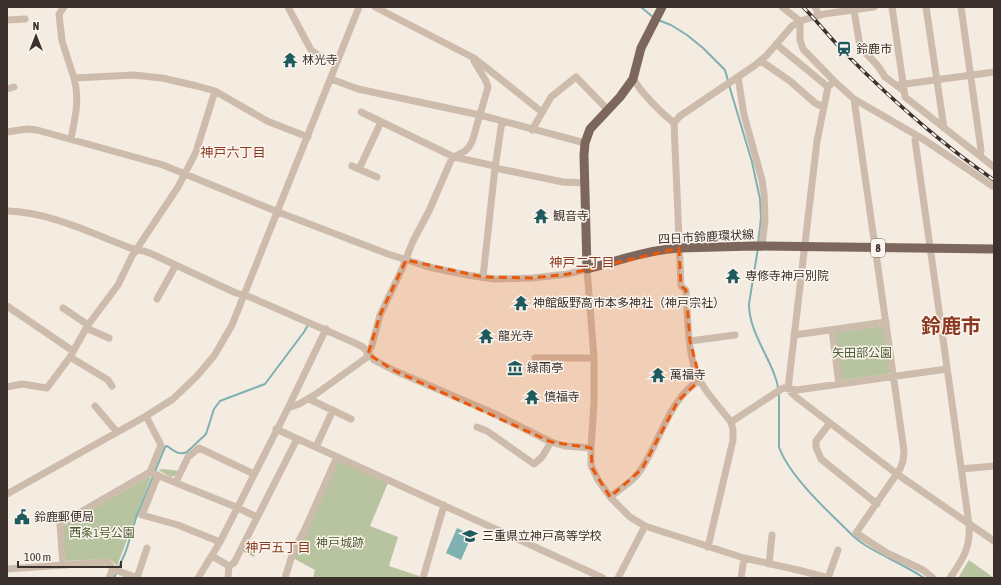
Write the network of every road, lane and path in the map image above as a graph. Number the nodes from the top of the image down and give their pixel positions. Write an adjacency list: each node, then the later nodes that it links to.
1 (64, 7): 23 (street)
2 (288, 7): 19 (street)
3 (359, 7): 19 (street)
4 (375, 7): 18 (street)
5 (782, 7): 16 (street)
6 (815, 7): 13 (street)
7 (874, 7): 12 (street)
8 (892, 7): 29 (street)
9 (926, 7): 27 (street)
10 (961, 7): 22 (street)
11 (661, 9): 26 (main road)
12 (854, 10): 13 (street); 29 (street)
13 (822, 12): 16 (street)
14 (25, 19): 15 (street)
15 (7, 20)
16 (800, 21): 17 (street); 28 (street)
17 (776, 44): 20 (street); 28 (street)
18 (474, 58): 35 (street); 36 (street)
19 (338, 61): 25 (street)
20 (760, 61): 24 (street); 32 (street)
21 (994, 72): 22 (street)
22 (970, 75): 27 (street); 47 (street)
23 (74, 78): 30 (street); 45 (street)
24 (736, 78): 39 (street); 57 (street)
25 (331, 79): 36 (street); 44 (street)
26 (633, 79): 33 (main road); 39 (street)
27 (936, 80): 29 (street); 40 (street)
28 (831, 84): 31 (street); 32 (street)
29 (901, 87): 40 (street)
30 (215, 91): 44 (street); 51 (street)
31 (854, 99): 43 (street); 60 (street)
32 (823, 107): 58 (street)
33 (608, 110): 35 (street); 46 (main road)
34 (360, 112): 38 (street)
35 (542, 112): 41 (street)
36 (480, 116): 37 (street); 48 (street)
37 (502, 121): 41 (street); 49 (street)
38 (381, 122): 48 (street); 52 (street)
39 (674, 123): 59 (street)
40 (944, 128): 47 (street)
41 (532, 130): 46 (street)
42 (7, 132): 45 (street)
43 (917, 136): 54 (street); 61 (street)
44 (308, 137): 56 (street)
45 (71, 139): 51 (street)
46 (585, 143): 53 (main road)
47 (980, 156): 50 (street)
48 (454, 157): 49 (street); 64 (street)
49 (495, 167): 53 (street); 67 (street)
50 (994, 167)
51 (185, 174): 56 (street); 63 (street)
52 (377, 177)
53 (585, 183): 66 (main road)
54 (994, 187)
55 (7, 211): 63 (street)
56 (278, 212): 64 (street); 68 (street)
57 (759, 246): 58 (main road, 四日市鈴鹿環状線 / 8); 59 (main road, 四日市鈴鹿環状線 / 8)
58 (804, 247): 60 (main road, 四日市鈴鹿環状線 / 8); 77 (street)
59 (679, 248): 66 (main road, 四日市鈴鹿環状線 / 8); 79 (street)
60 (875, 248): 61 (main road, 四日市鈴鹿環状線 / 8); 72 (street)
61 (930, 249): 62 (main road, 四日市鈴鹿環状線 / 8); 84 (street)
62 (994, 249)
63 (136, 250): 65 (street); 73 (street)
64 (406, 260): 67 (street); 81 (street)
65 (176, 264): 68 (street); 69 (street)
66 (587, 269): 67 (street); 83 (street)
67 (482, 277)
68 (244, 295): 74 (street); 95 (street)
69 (157, 299)
70 (7, 306): 80 (street)
71 (63, 308): 73 (street)
72 (886, 322): 75 (street); 85 (street)
73 (87, 326): 78 (street); 80 (street)
74 (326, 330): 81 (street); 93 (street)
75 (832, 330): 77 (street); 87 (street)
76 (735, 335): 79 (street)
77 (794, 335): 90 (street)
78 (110, 338)
79 (690, 341): 86 (street)
80 (72, 354): 88 (street); 89 (street)
81 (368, 354): 91 (street); 103 (street)
82 (535, 358): 83 (street)
83 (594, 358): 105 (street)
84 (947, 369): 85 (street); 108 (street)
85 (894, 376): 87 (street); 111 (street)
86 (700, 380): 97 (street); 115 (street)
87 (839, 384): 90 (street)
88 (112, 386)
89 (7, 387)
90 (785, 389): 97 (street); 98 (street)
91 (309, 398): 93 (street); 94 (street)
92 (95, 406): 101 (street)
93 (288, 408): 100 (street)
94 (333, 410): 96 (street); 104 (street)
95 (146, 416): 101 (street); 109 (street)
96 (351, 419)
97 (731, 422): 125 (street)
98 (830, 423): 111 (street); 116 (street)
99 (477, 427): 103 (street)
100 (276, 429): 102 (street); 110 (street)
101 (118, 432): 114 (street)
102 (297, 439): 104 (street); 119 (street)
103 (551, 442): 105 (street)
104 (316, 447): 106 (street)
105 (591, 448): 115 (street)
106 (337, 457): 117 (street); 138 (street)
107 (994, 466): 108 (street)
108 (961, 469): 120 (street)
109 (150, 472): 112 (street); 131 (street)
110 (254, 474): 113 (street); 118 (street)
111 (897, 474): 116 (street); 120 (street)
112 (158, 475): 113 (street); 124 (street)
113 (176, 482): 118 (street)
114 (7, 494)
115 (610, 497): 121 (street)
116 (876, 504): 144 (street)
117 (444, 505): 139 (street); 140 (street)
118 (236, 507): 119 (street); 124 (street)
119 (257, 517): 132 (street)
120 (970, 524): 123 (street); 145 (street)
121 (645, 526): 125 (street); 141 (street)
122 (772, 535): 130 (street)
123 (994, 541)
124 (220, 542): 128 (street)
125 (708, 547): 129 (street)
126 (147, 548): 134 (street)
127 (838, 550): 143 (street)
128 (212, 556): 132 (street); 136 (street)
129 (744, 558): 130 (street); 142 (street)
130 (769, 564): 143 (street)
131 (63, 565): 133 (street); 134 (street)
132 (229, 566): 137 (street)
133 (7, 569)
134 (113, 569): 135 (street)
135 (109, 578)
136 (198, 578)
137 (228, 578)
138 (284, 578)
139 (423, 578)
140 (603, 578)
141 (618, 578)
142 (741, 578)
143 (828, 578)
144 (933, 578)
145 (950, 578)

